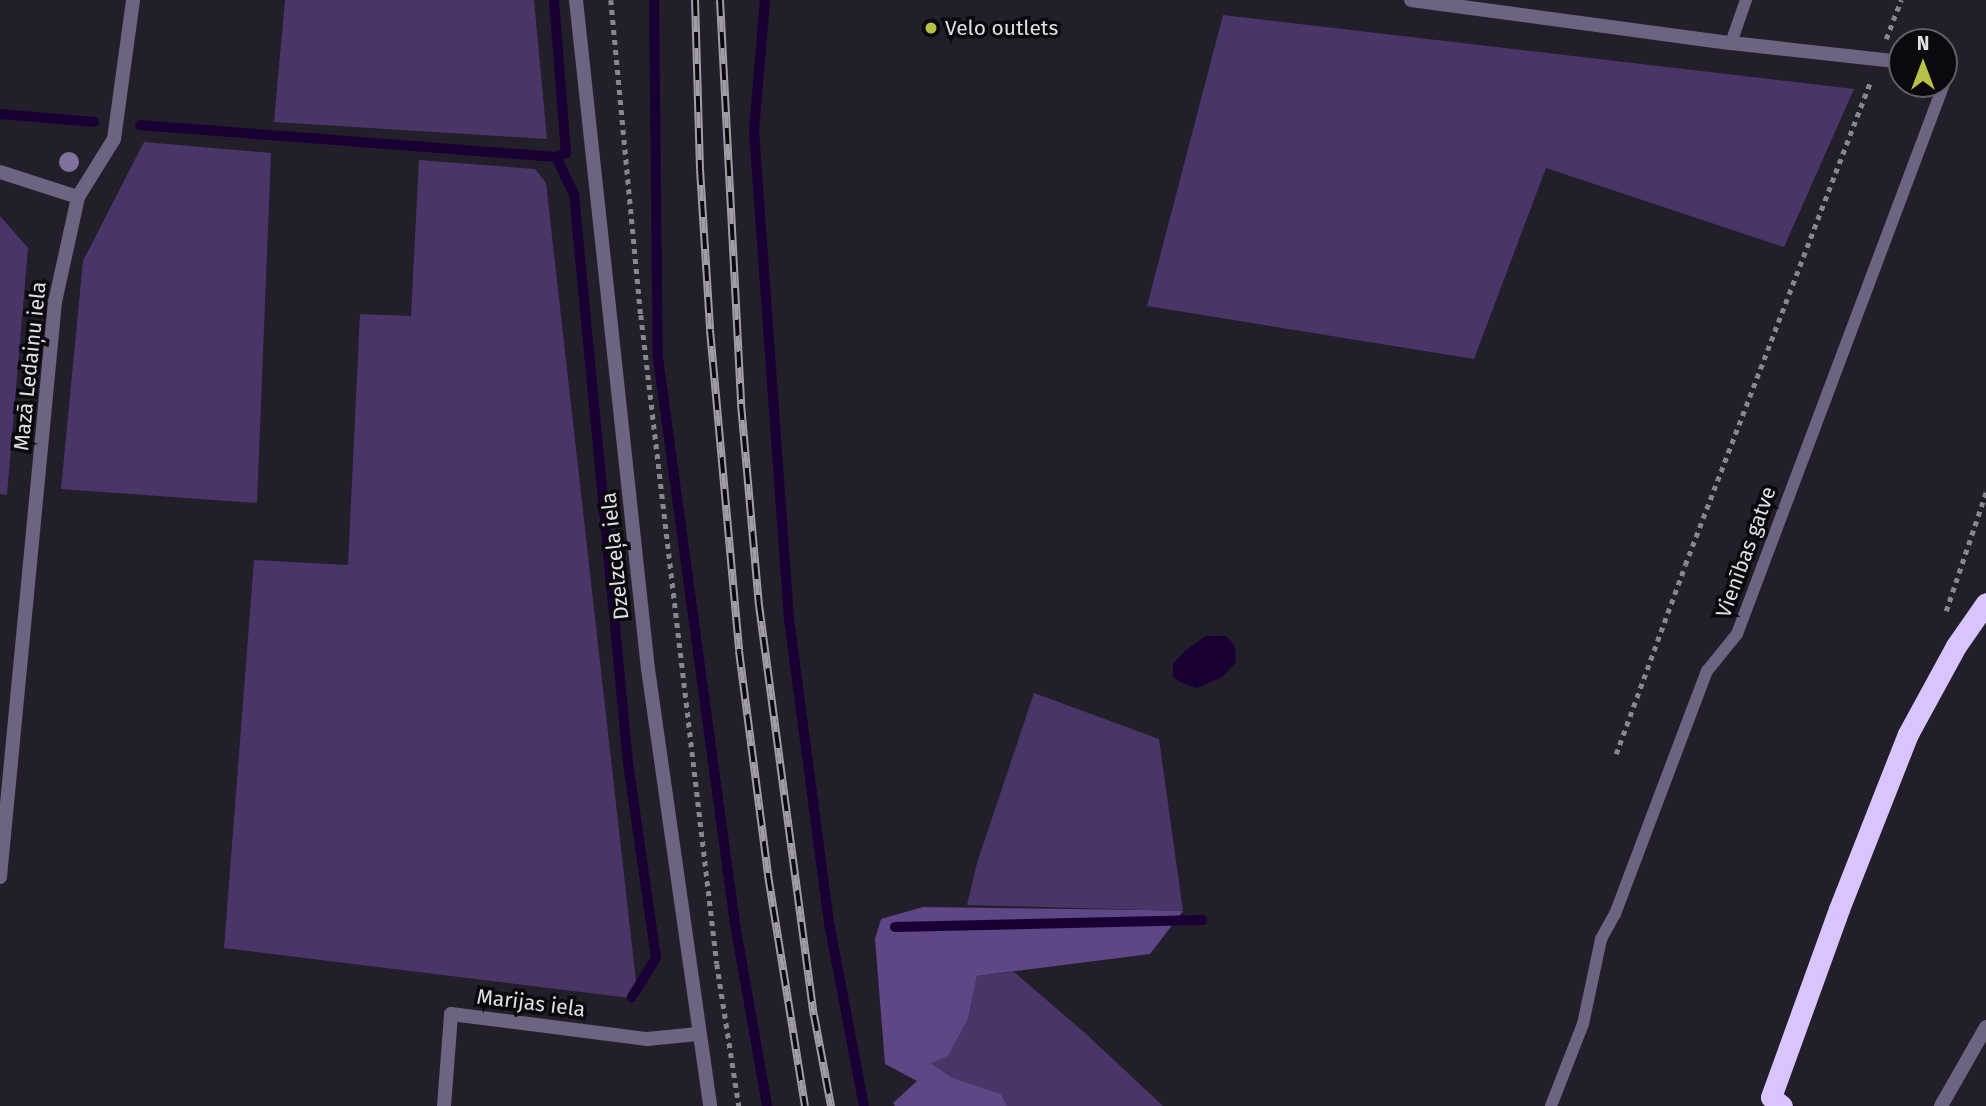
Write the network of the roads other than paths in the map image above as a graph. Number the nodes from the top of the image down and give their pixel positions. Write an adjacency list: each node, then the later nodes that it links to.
1 (133, 0): 9 (street, Mazā Ledaiņu iela)
2 (576, 0): 13 (street, Dzelzceļa iela)
3 (1411, 0): 5 (street)
4 (1746, 0): 5 (lane)
5 (1731, 43): 6 (street)
6 (1888, 60)
7 (1937, 98): 16 (lane, Vienības gatve)
8 (0, 172): 9 (street)
9 (78, 197): 11 (street, Mazā Ledaiņu iela)
10 (1986, 603): 17 (highway)
11 (0, 877)
12 (1986, 1027): 18 (street)
13 (698, 1034): 14 (street, Marijas iela); 15 (street, Dzelzceļa iela)
14 (444, 1106)
15 (710, 1106)
16 (1551, 1106)
17 (1782, 1106)
18 (1941, 1106)

